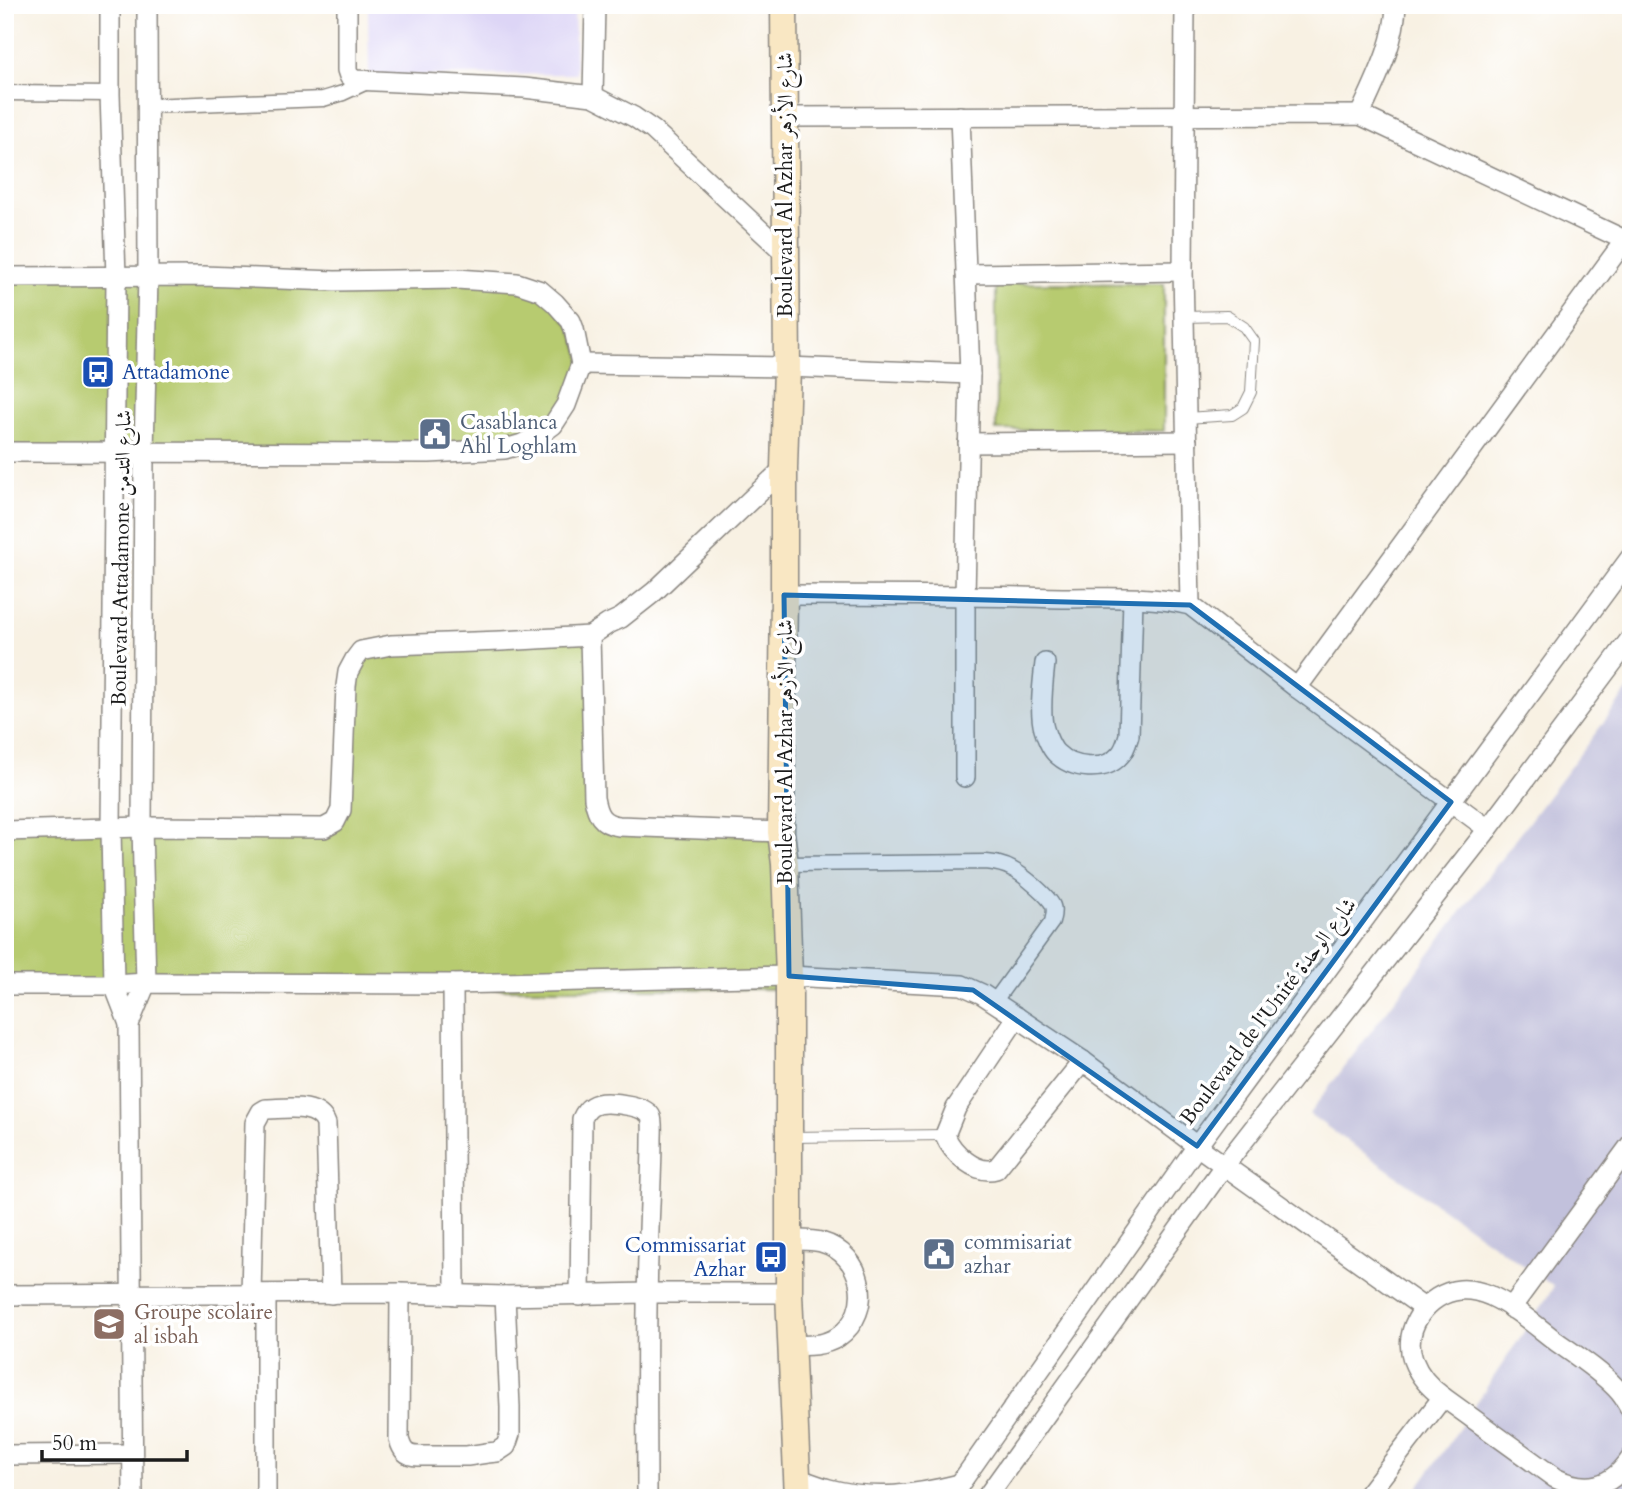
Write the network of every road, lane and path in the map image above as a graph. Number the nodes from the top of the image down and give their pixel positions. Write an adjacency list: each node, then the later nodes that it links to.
1 (110, 5): 10 (street, Boulevard Attadamone شارع التدمن)
2 (147, 5): 12 (street, Boulevard Attadamone شارع التدمن)
3 (347, 5): 8 (street)
4 (595, 5): 11 (street)
5 (784, 5): 16 (main road, Boulevard Al Azhar شارع الأزهر)
6 (1185, 5): 15 (street)
7 (1396, 5): 13 (street)
8 (368, 81): 11 (street); 12 (street)
9 (5, 93): 10 (street)
10 (110, 94): 21 (street, Boulevard Attadamone شارع التدمن)
11 (593, 96): 18 (street)
12 (148, 106): 22 (street, Boulevard Attadamone شارع التدمن)
13 (1360, 115): 15 (street); 17 (street)
14 (960, 116): 15 (street); 16 (street); 20 (street)
15 (1184, 116): 19 (street)
16 (785, 117): 18 (main road, Boulevard Al Azhar شارع الأزهر)
17 (1628, 241): 43 (street)
18 (786, 254): 26 (main road, Boulevard Al Azhar شارع الأزهر)
19 (1183, 271): 20 (street); 24 (street)
20 (966, 274): 27 (street)
21 (116, 276): 22 (street); 23 (street); 31 (street, Boulevard Attadamone شارع التدمن)
22 (148, 276): 25 (street); 32 (street, Boulevard Attadamone شارع التدمن)
23 (5, 277)
24 (1184, 317): 28 (street); 28 (lane)
25 (581, 363): 26 (street); 32 (street)
26 (787, 367): 27 (street); 34 (main road, Boulevard Al Azhar شارع الأزهر)
27 (970, 374): 30 (street)
28 (1186, 418): 29 (street)
29 (1187, 441): 30 (street); 39 (street)
30 (968, 443): 37 (street)
31 (113, 451): 32 (street); 33 (street); 47 (street, Boulevard Attadamone شارع التدمن)
32 (144, 451): 46 (street, Boulevard Attadamone شارع التدمن)
33 (5, 452)
34 (784, 468): 36 (main road, Boulevard Al Azhar شارع الأزهر); 40 (street)
35 (1631, 557): 45 (street, Boulevard de l'Unité شارع الوحدة)
36 (784, 594): 37 (street); 50 (main road, Boulevard Al Azhar شارع الأزهر)
37 (965, 595): 38 (street); 44 (street)
38 (1133, 599): 39 (street); 42 (street)
39 (1190, 605): 43 (street)
40 (590, 636): 46 (street); 50 (street)
41 (1631, 638): 48 (street)
42 (1045, 663)
43 (1297, 688): 45 (street)
44 (965, 777)
45 (1451, 803): 48 (street); 64 (street, Boulevard de l'Unité شارع الوحدة)
46 (142, 827): 47 (street); 53 (street, Boulevard Attadamone شارع التدمن)
47 (111, 828): 49 (street); 56 (street, Boulevard Attadamone شارع التدمن)
48 (1488, 829): 65 (street)
49 (5, 831)
50 (781, 832): 51 (main road, Boulevard Al Azhar شارع الأزهر)
51 (785, 864): 52 (main road, Boulevard Al Azhar شارع الأزهر); 57 (street)
52 (789, 976): 54 (street); 57 (street); 62 (main road, Boulevard Al Azhar شارع الأزهر)
53 (146, 983): 54 (street); 56 (street); 59 (street, Boulevard Attadamone شارع التدمن)
54 (453, 984): 74 (street)
55 (5, 985): 56 (street)
56 (114, 985): 59 (street, Boulevard Attadamone شارع التدمن)
57 (995, 1002): 58 (street)
58 (1017, 1017): 60 (street); 61 (street)
59 (129, 1024): 72 (street, Boulevard Attadamone شارع التدمن)
60 (1083, 1061): 61 (street); 64 (street)
61 (945, 1135): 62 (lane)
62 (789, 1137): 66 (main road, Boulevard Al Azhar شارع الأزهر)
63 (1631, 1144): 78 (street)
64 (1197, 1146): 65 (street); 86 (street, Boulevard de l'Unité شارع الوحدة)
65 (1224, 1166): 77 (street); 90 (street)
66 (789, 1240): 69 (main road, Boulevard Al Azhar شارع الأزهر); 79 (street)
67 (400, 1293): 70 (street); 74 (street); 75 (street)
68 (647, 1293): 69 (street); 76 (street); 76 (street); 89 (street)
69 (789, 1293): 79 (main road, Boulevard Al Azhar شارع الأزهر)
70 (331, 1294): 73 (street); 73 (street)
71 (5, 1295): 72 (street)
72 (130, 1295): 73 (street); 82 (street, Boulevard Attadamone شارع التدمن)
73 (258, 1295): 88 (street)
74 (455, 1295): 75 (street)
75 (505, 1296): 76 (street)
76 (580, 1296)
77 (1424, 1308): 78 (street); 80 (street)
78 (1511, 1308): 81 (street)
79 (790, 1345): 85 (main road, Boulevard Al Azhar شارع الأزهر)
80 (1443, 1397): 84 (street); 91 (street)
81 (1631, 1410)
82 (132, 1454): 83 (street); 87 (street, Boulevard Attadamone شارع التدمن)
83 (5, 1455)
84 (1628, 1468)
85 (797, 1488): 86 (street)
86 (955, 1491)
87 (133, 1498)
88 (265, 1498)
89 (647, 1498)
90 (986, 1498)
91 (1365, 1498)

